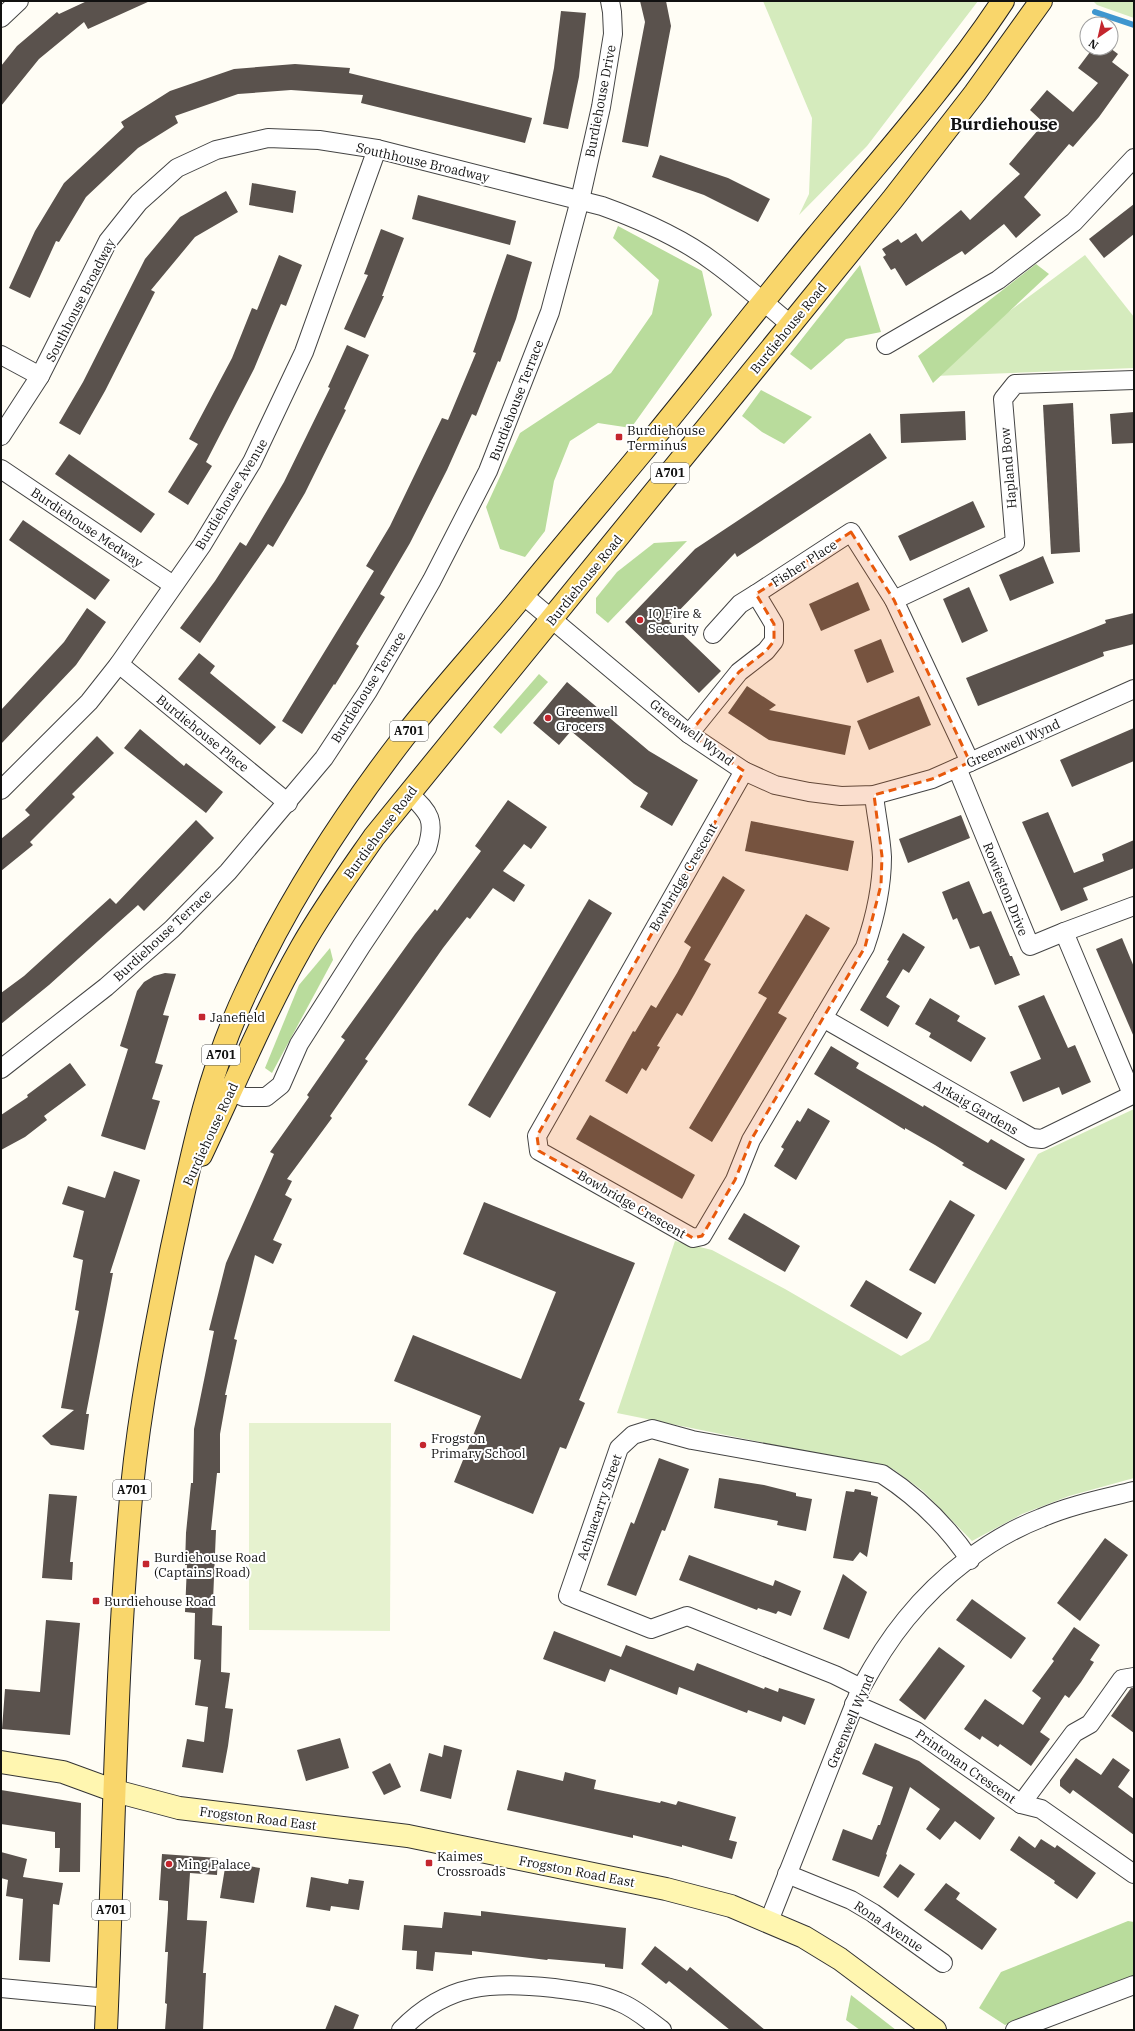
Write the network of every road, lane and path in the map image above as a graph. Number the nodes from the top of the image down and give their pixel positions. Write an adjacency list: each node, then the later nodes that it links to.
1 (19, 1): 5 (street)
2 (610, 1): 8 (street, Burdiehouse Drive)
3 (1003, 1): 9 (main road, Burdiehouse Road / A701)
4 (1041, 1): 10 (main road, Burdiehouse Road / A701)
5 (1, 18)
6 (377, 149): 8 (street, Southhouse Broadway); 13 (street, Southhouse Broadway); 17 (street, Burdiehouse Avenue)
7 (1134, 158): 11 (street)
8 (580, 200): 9 (street, Southhouse Broadway); 31 (street, Burdiehouse Terrace)
9 (763, 301): 10 (street, Southhouse Broadway); 19 (main road, Burdiehouse Road / A701)
10 (791, 326): 21 (main road, Burdiehouse Road / A701)
11 (886, 345)
12 (1, 355): 13 (street)
13 (40, 376): 15 (street, Southhouse Broadway)
14 (1134, 380): 20 (street, Hapland Bow)
15 (1, 436)
16 (1, 468): 17 (street, Burdiehouse Medway)
17 (173, 585): 23 (street, Burdiehouse Avenue)
18 (756, 594): 20 (street, Fisher Place); 22 (street, Fisher Place); 25 (street)
19 (523, 595): 21 (street, Greenwell Wynd); 36 (main road, Burdiehouse Road / A701)
20 (894, 600): 26 (street)
21 (552, 619): 25 (street, Greenwell Wynd); 29 (main road, Burdiehouse Road / A701)
22 (713, 634)
23 (119, 664): 28 (street, Burdiehouse Avenue); 31 (street, Burdiehouse Place)
24 (1134, 689): 26 (street, Greenwell Wynd)
25 (690, 734): 27 (street, Greenwell Wynd)
26 (964, 765): 30 (street, Greenwell Wynd); 33 (street, Rowieston Drive)
27 (744, 771): 30 (street, Greenwell Wynd); 34 (street, Bowbridge Crescent)
28 (1, 790)
29 (409, 793): 37 (main road, Burdiehouse Road / A701); 37 (street)
30 (874, 795): 34 (street, Bowbridge Crescent)
31 (288, 803): 35 (street, Burdiehouse Terrace)
32 (1134, 906): 33 (street)
33 (1064, 932): 38 (street)
34 (823, 1018): 38 (street, Arkaig Gardens)
35 (1, 1068)
36 (210, 1082): 37 (street); 39 (main road, Burdiehouse Road / A701)
37 (231, 1091): 39 (main road, Burdiehouse Road / A701)
38 (1133, 1094)
39 (182, 1194): 45 (main road, Burdiehouse Road / A701)
40 (1134, 1491): 41 (street, Greenwell Wynd)
41 (970, 1560): 43 (street, Greenwell Wynd); 43 (street, Achnacarry Street)
42 (1134, 1677): 46 (street)
43 (858, 1696): 46 (street, Printonan Crescent); 47 (street, Greenwell Wynd)
44 (1, 1762): 45 (main road, Frogston Road East)
45 (114, 1791): 49 (main road, Frogston Road East); 53 (main road, A701)
46 (1021, 1804): 48 (street, Printonan Crescent)
47 (788, 1874): 49 (street, Greenwell Wynd); 50 (street, Rona Avenue)
48 (1134, 1874)
49 (769, 1921): 57 (main road, Frogston Road East)
50 (943, 1963)
51 (1134, 1985): 58 (street)
52 (1, 1988): 53 (street)
53 (108, 1998): 54 (main road, A701)
54 (106, 2030)
55 (401, 2030): 56 (street)
56 (662, 2030)
57 (935, 2030)
58 (1015, 2030)

